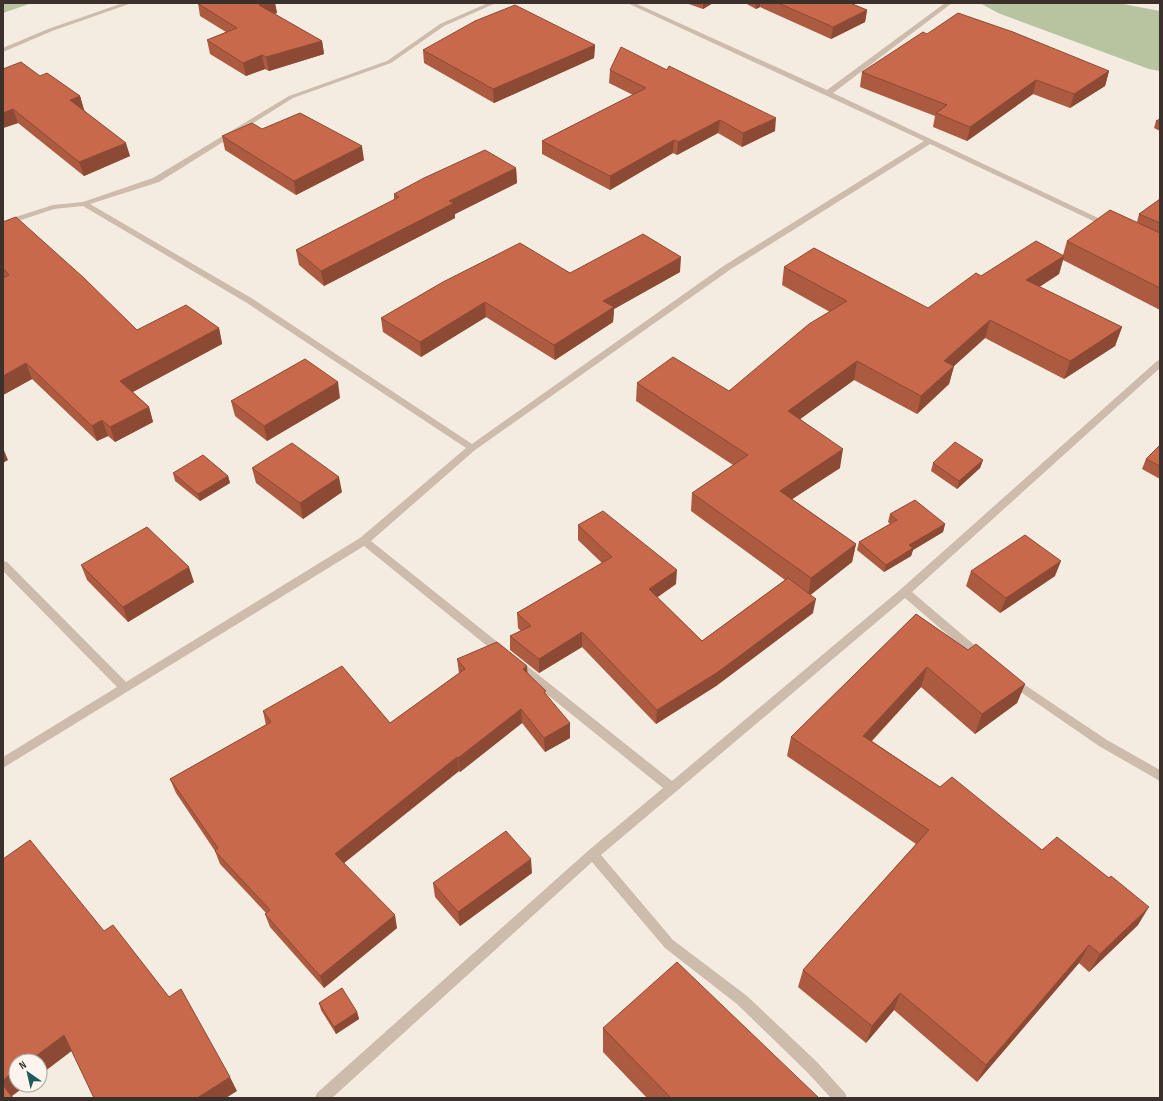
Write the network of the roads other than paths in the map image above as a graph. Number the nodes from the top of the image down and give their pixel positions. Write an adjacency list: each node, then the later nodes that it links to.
1 (129, 3): 5 (street)
2 (493, 3): 8 (street)
3 (630, 3): 6 (street)
4 (949, 3): 6 (street)
5 (3, 50)
6 (828, 93): 7 (street)
7 (929, 141): 10 (street); 12 (street)
8 (84, 204): 9 (street); 12 (street)
9 (3, 224)
10 (1117, 229)
11 (1160, 363): 15 (street)
12 (472, 448): 13 (street)
13 (364, 541): 18 (street); 21 (street)
14 (3, 565): 18 (street)
15 (905, 592): 16 (street); 21 (street)
16 (988, 662)
17 (1006, 676): 20 (street)
18 (124, 687): 19 (street)
19 (3, 763)
20 (1160, 776)
21 (672, 788): 22 (street)
22 (593, 854): 23 (street); 24 (street)
23 (322, 1098)
24 (840, 1098)

